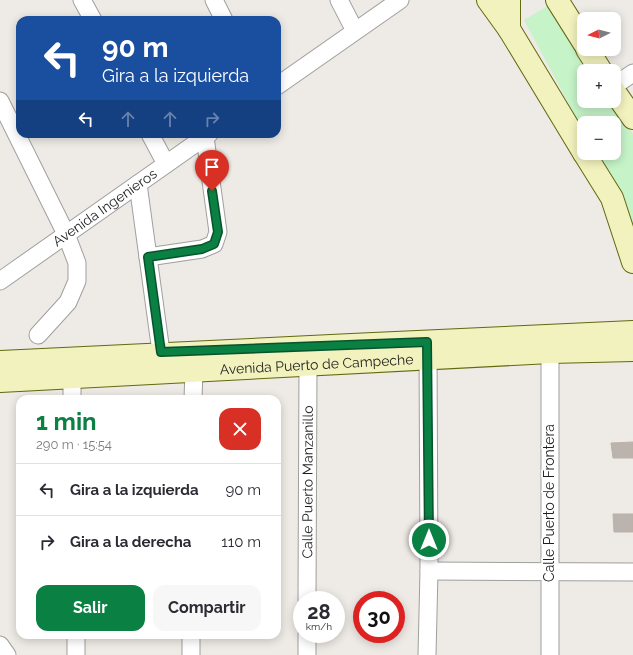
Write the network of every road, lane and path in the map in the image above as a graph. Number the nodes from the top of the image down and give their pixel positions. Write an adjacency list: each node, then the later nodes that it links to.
1 (82, 0): 8 (street)
2 (214, 0): 9 (street)
3 (339, 0): 11 (street)
4 (400, 0): 11 (street)
5 (488, 0): 10 (main road)
6 (509, 0): 10 (main road)
7 (557, 0): 12 (main road)
8 (90, 16)
9 (222, 16)
10 (509, 30): 24 (main road)
11 (355, 31): 15 (street)
12 (577, 33)
13 (633, 73): 14 (street)
14 (621, 81)
15 (281, 83)
16 (0, 101): 19 (street)
17 (621, 101): 18 (main road)
18 (633, 118)
19 (16, 133)
20 (18, 138): 28 (street)
21 (152, 138): 26 (street)
22 (203, 138): 26 (street, Avenida Ingenieros)
23 (207, 138): 29 (street)
24 (577, 142)
25 (588, 160): 30 (main road)
26 (166, 164): 27 (street, Avenida Ingenieros)
27 (138, 184): 28 (street, Avenida Ingenieros); 29 (street)
28 (66, 234): 31 (street, Avenida Ingenieros); 33 (street)
29 (148, 257): 36 (street)
30 (633, 262)
31 (0, 281)
32 (633, 332): 34 (main road, Avenida Puerto de Campeche)
33 (38, 335)
34 (428, 350): 36 (main road, Avenida Puerto de Campeche); 37 (main road, Avenida Puerto de Campeche); 39 (main road, Avenida Puerto de Campeche); 45 (street)
35 (633, 350): 37 (main road, Avenida Puerto de Campeche)
36 (161, 352): 40 (main road, Avenida Puerto de Campeche)
37 (550, 352): 46 (street, Calle Puerto de Frontera)
38 (0, 362): 40 (main road, Avenida Puerto de Campeche)
39 (308, 364): 41 (main road, Avenida Puerto de Campeche); 48 (street, Calle Puerto Manzanillo)
40 (72, 367): 41 (main road, Avenida Puerto de Campeche); 42 (main road, Avenida Puerto de Campeche); 43 (street)
41 (194, 371): 44 (street)
42 (0, 381)
43 (72, 395)
44 (194, 395)
45 (429, 571): 46 (street); 57 (street)
46 (549, 572): 47 (street); 58 (street, Calle Puerto de Frontera)
47 (633, 572)
48 (307, 591)
49 (76, 639): 54 (street)
50 (191, 639): 55 (street)
51 (307, 643): 56 (street)
52 (0, 645): 53 (street)
53 (6, 655)
54 (76, 655)
55 (191, 655)
56 (307, 655)
57 (427, 655)
58 (550, 655)

